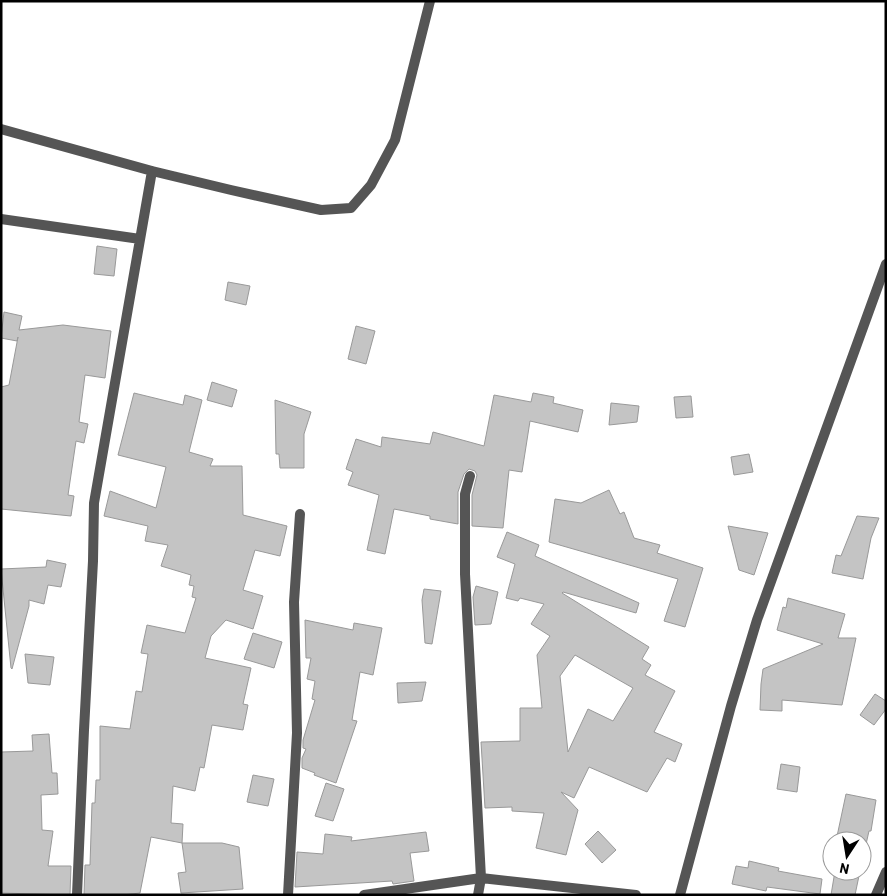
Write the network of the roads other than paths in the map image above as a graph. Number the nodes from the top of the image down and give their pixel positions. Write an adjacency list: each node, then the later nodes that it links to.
1 (430, 1): 3 (street)
2 (1, 129): 3 (street)
3 (152, 171): 5 (street)
4 (1, 219): 5 (street)
5 (140, 239): 11 (street)
6 (886, 264): 16 (street)
7 (470, 476): 10 (street)
8 (300, 514): 12 (street)
9 (886, 872): 17 (street)
10 (481, 878): 13 (street); 14 (street); 15 (street)
11 (77, 895)
12 (288, 895)
13 (364, 895)
14 (478, 895)
15 (636, 895)
16 (680, 895)
17 (876, 895)

